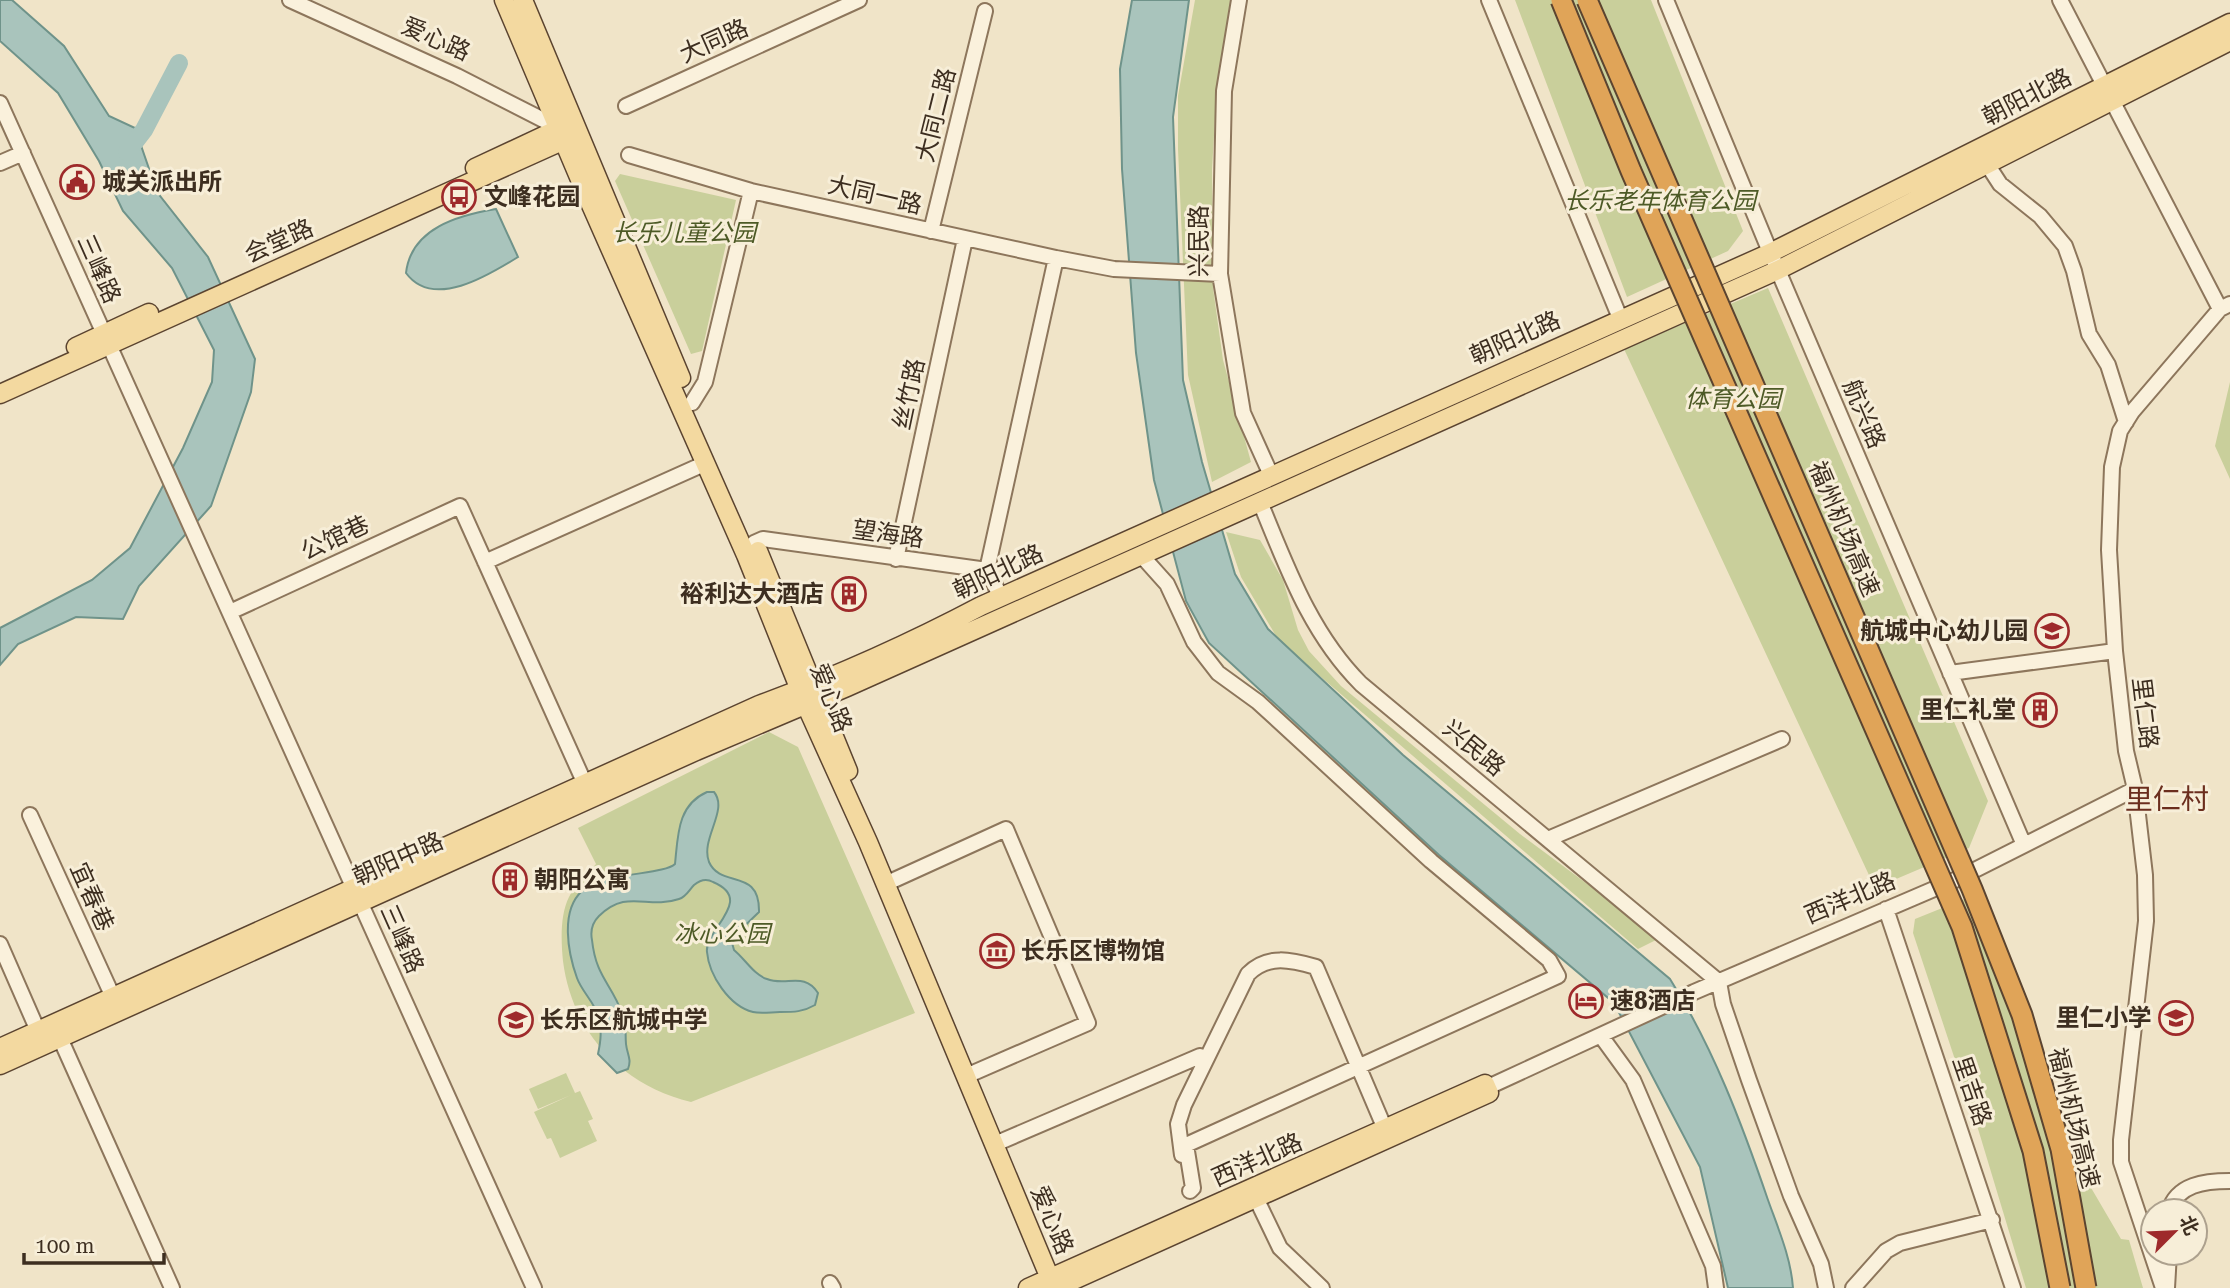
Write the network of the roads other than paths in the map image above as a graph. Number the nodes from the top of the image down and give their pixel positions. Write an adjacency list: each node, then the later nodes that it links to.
1 (290, 0): 17 (street, 爱心路)
2 (504, 0): 17 (main road, 爱心路)
3 (523, 0): 17 (main road, 爱心路)
4 (859, 0): 16 (street, 大同路)
5 (1239, 0): 27 (street, 兴民路)
6 (1489, 0): 29 (street)
7 (1561, 0): 87 (highway, 福州机场高速, bridge)
8 (1587, 0): 88 (highway, 福州机场高速, bridge)
9 (1666, 0): 26 (street, 航兴路)
10 (2060, 0): 14 (street)
11 (985, 11): 23 (street, 大同二路)
12 (2230, 23): 14 (main road, 朝阳北路)
13 (2230, 41): 14 (main road, 朝阳北路)
14 (2107, 94): 21 (main road, 朝阳北路); 26 (main road, 朝阳北路); 28 (street)
15 (0, 103): 18 (street, 三峰路)
16 (626, 106)
17 (568, 131): 30 (main road, 会堂路); 33 (main road, 爱心路); 35 (main road, 爱心路)
18 (23, 153): 20 (street); 30 (street, 三峰路)
19 (629, 155): 22 (street, 大同一路)
20 (0, 163)
21 (1987, 164): 26 (main road, 朝阳北路); 34 (street)
22 (751, 191): 23 (street, 大同一路); 33 (street)
23 (931, 231): 24 (street, 大同一路)
24 (965, 239): 25 (street, 大同一路); 40 (street, 丝竹路)
25 (1056, 258): 27 (street, 大同一路); 42 (street)
26 (1774, 261): 29 (main road, 朝阳北路); 37 (main road, 朝阳北路); 46 (street, 航兴路)
27 (1220, 274): 36 (street, 兴民路)
28 (2225, 306): 34 (street, 里仁路)
29 (1620, 318): 36 (main road, 朝阳北路)
30 (105, 340): 31 (main road, 会堂路); 32 (main road, 会堂路); 44 (street, 三峰路)
31 (0, 382)
32 (0, 394)
33 (692, 403): 38 (main road, 爱心路)
34 (2126, 422): 45 (street, 里仁路)
35 (706, 463): 41 (street); 47 (main road, 爱心路)
36 (1271, 475): 43 (main road, 朝阳北路)
37 (1260, 502): 39 (main road, 朝阳北路); 53 (street, 兴民路)
38 (754, 543): 40 (street, 望海路); 47 (main road, 爱心路)
39 (1141, 555): 47 (main road, 朝阳北路); 66 (street)
40 (896, 559): 42 (street, 望海路)
41 (485, 562): 44 (street, 公馆巷); 50 (street)
42 (987, 570): 43 (street)
43 (1001, 597): 47 (main road, 朝阳北路)
44 (230, 612): 56 (street, 三峰路)
45 (2115, 651): 46 (street); 51 (street, 里仁路)
46 (1950, 673): 54 (street, 航兴路)
47 (809, 695): 49 (main road, 朝阳中路); 55 (main road, 爱心路); 78 (main road, 爱心路)
48 (1782, 739): 53 (street)
49 (627, 774): 50 (main road, 朝阳中路); 56 (main road, 朝阳中路)
50 (585, 784): 56 (main road, 朝阳中路)
51 (2135, 789): 54 (street, 西洋北路); 89 (street, 里仁路)
52 (30, 815): 60 (street, 宜春巷)
53 (1548, 839): 59 (street, 兴民路)
54 (2024, 845): 57 (street, 西洋北路)
55 (894, 880): 67 (main road, 爱心路); 67 (street)
56 (358, 896): 60 (main road, 朝阳中路); 61 (main road, 朝阳中路); 80 (street, 三峰路)
57 (1886, 909): 59 (street, 西洋北路); 76 (street, 里吉路)
58 (0, 944): 61 (street)
59 (1719, 982): 62 (street, 西洋北路); 84 (street)
60 (113, 997): 61 (main road, 朝阳中路)
61 (51, 1031): 63 (main road, 朝阳中路); 65 (main road, 朝阳中路); 79 (street)
62 (1601, 1036): 68 (street, 西洋北路); 83 (street)
63 (0, 1048)
64 (1200, 1056): 70 (street)
65 (0, 1065)
66 (1360, 1066): 69 (street); 72 (street); 72 (street)
67 (973, 1073): 70 (main road, 爱心路)
68 (1487, 1089): 69 (main road, 西洋北路); 73 (main road, 西洋北路)
69 (1385, 1129): 75 (main road, 西洋北路)
70 (1002, 1141): 78 (main road, 爱心路)
71 (2230, 1181): 74 (street)
72 (1190, 1191): 75 (street)
73 (1255, 1196): 78 (main road, 西洋北路); 82 (street)
74 (2176, 1197)
75 (1196, 1214): 78 (main road, 西洋北路)
76 (1992, 1220): 85 (street); 86 (street, 里吉路)
77 (2167, 1267): 89 (street)
78 (1058, 1284): 81 (main road)
79 (172, 1288)
80 (534, 1288)
81 (1028, 1288)
82 (1322, 1288)
83 (1716, 1288)
84 (1826, 1288)
85 (1853, 1288)
86 (2013, 1288)
87 (2060, 1288)
88 (2086, 1288)
89 (2165, 1288)

